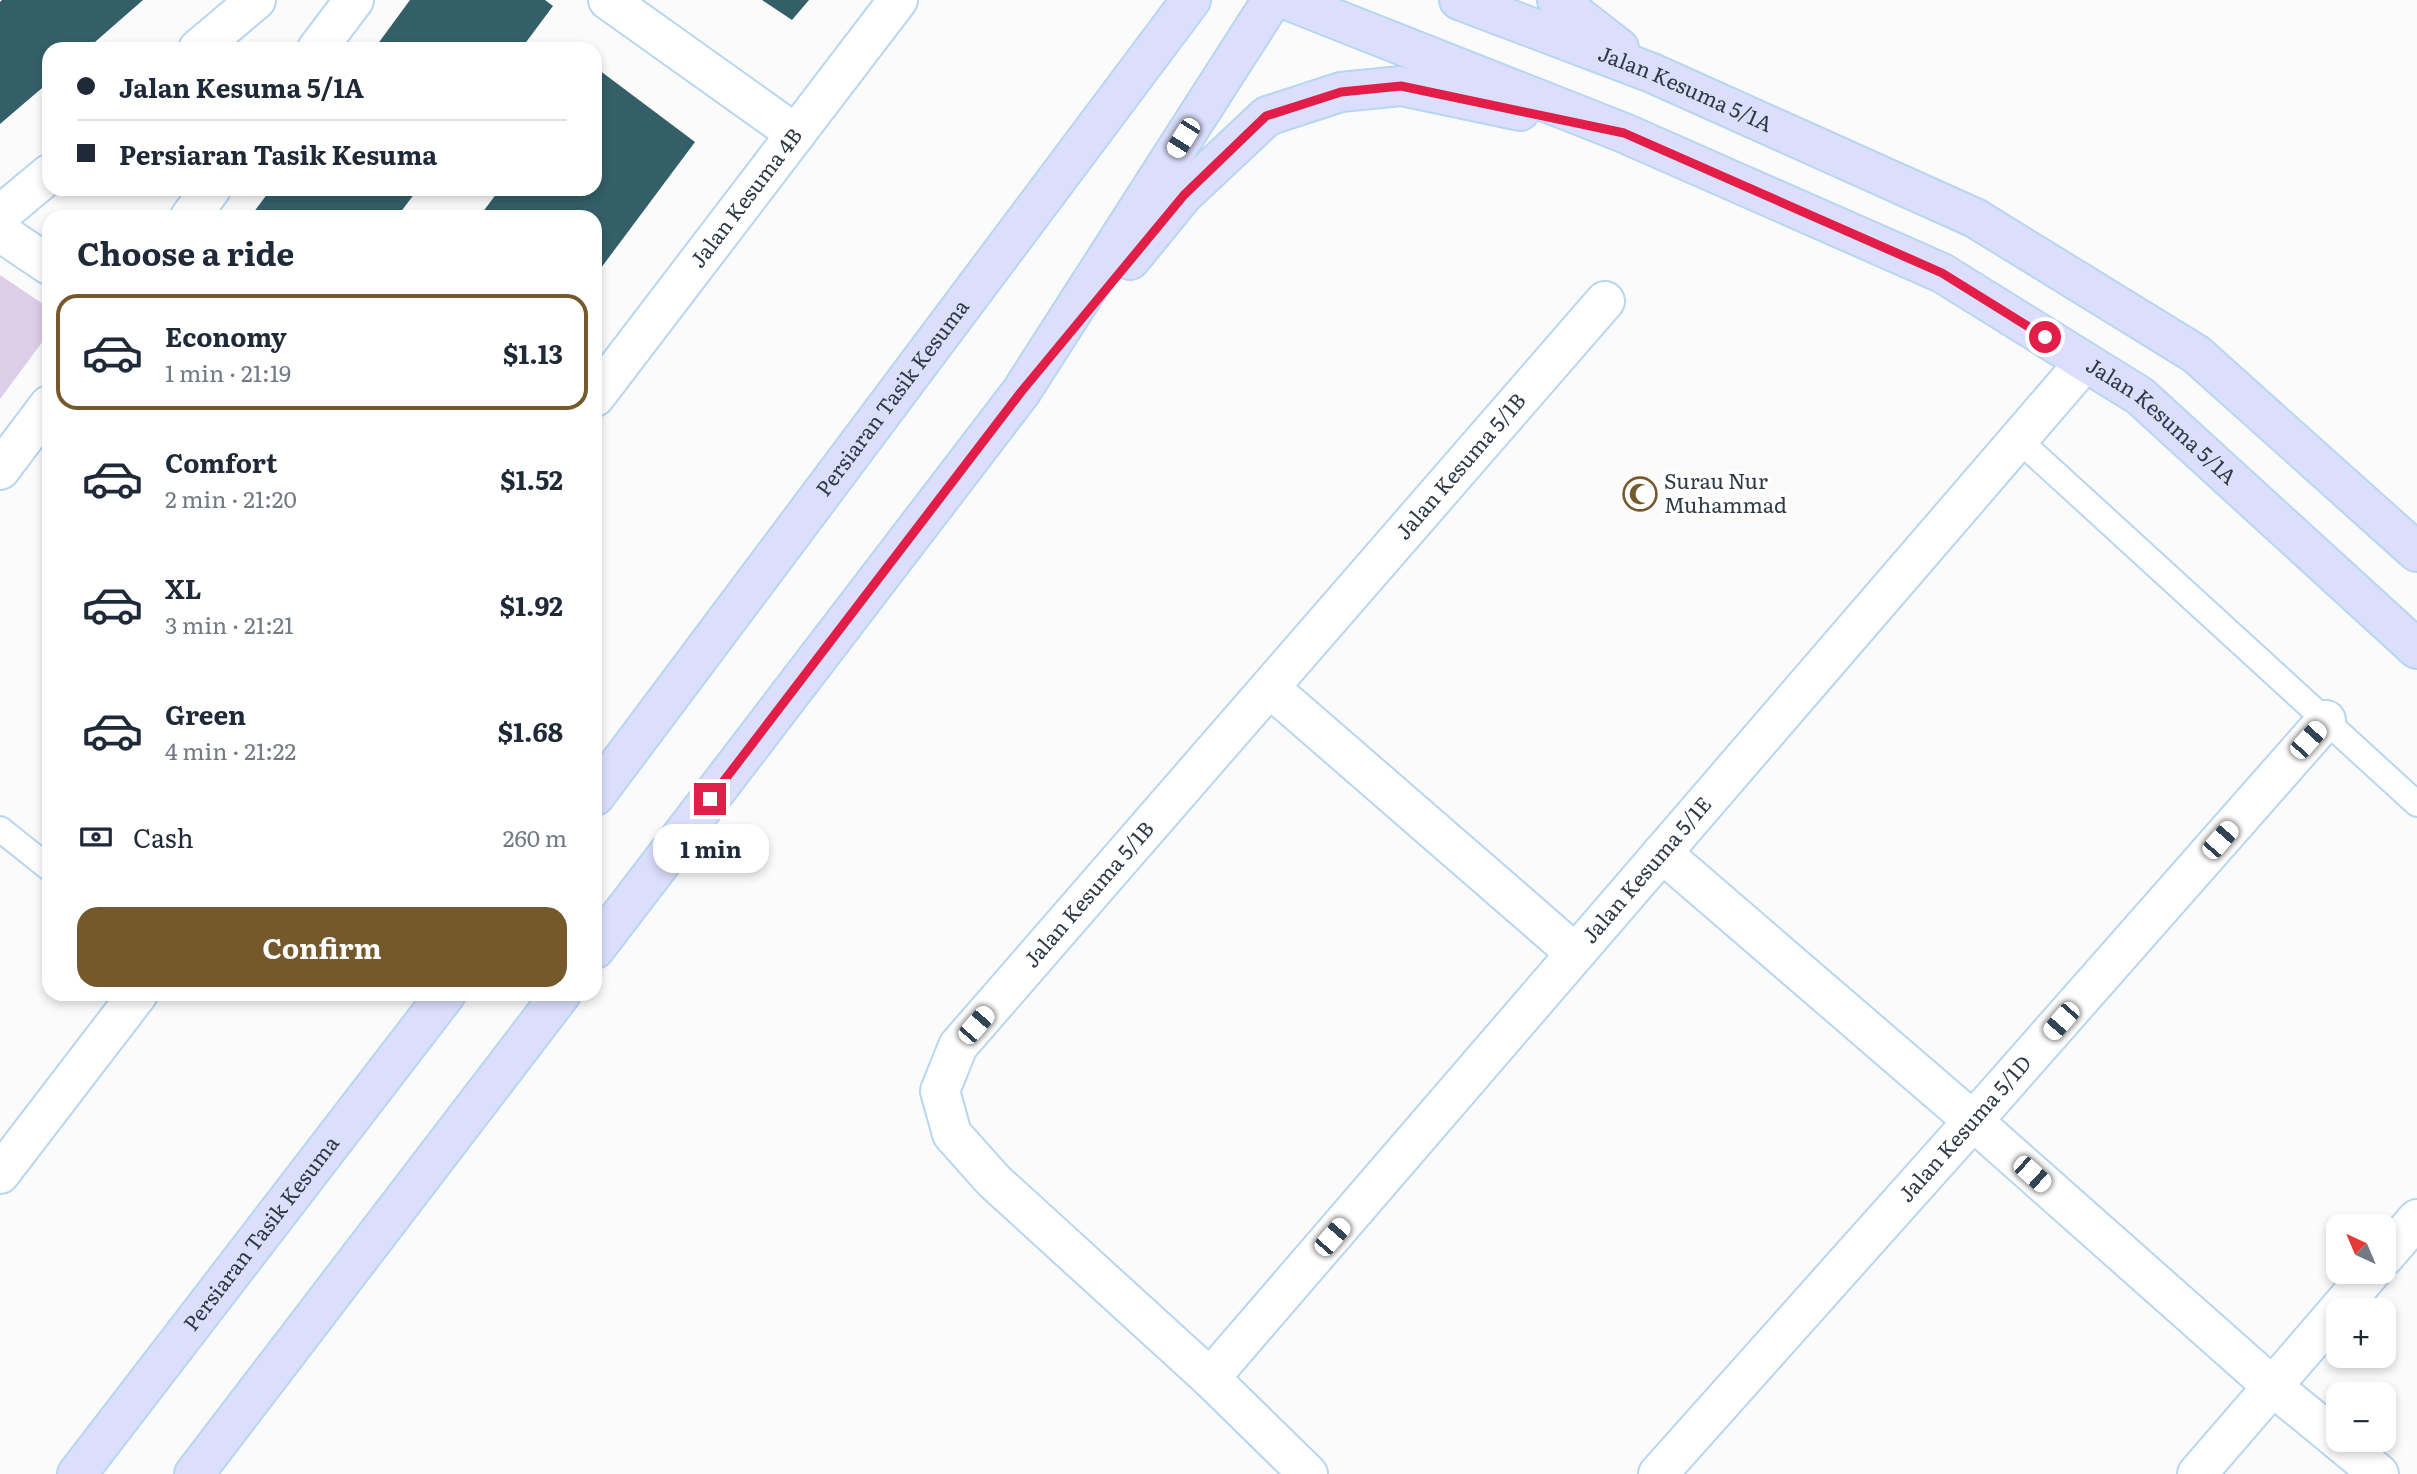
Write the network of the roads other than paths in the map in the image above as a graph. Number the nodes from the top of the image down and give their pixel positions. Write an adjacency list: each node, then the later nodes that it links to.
1 (256, 0): 10 (street)
2 (354, 0): 11 (street)
3 (608, 0): 14 (street)
4 (898, 0): 14 (street, Jalan Kesuma 4B)
5 (1191, 0): 30 (street, Persiaran Tasik Kesuma)
6 (1272, 0): 22 (street)
7 (1287, 0): 13 (street, Jalan Kesuma 5/1A)
8 (1459, 0): 12 (street, Jalan Kesuma 5/1A)
9 (1557, 0): 12 (street)
10 (206, 42)
11 (322, 42)
12 (1652, 73): 26 (street, Jalan Kesuma 5/1A)
13 (1624, 133): 20 (street, Jalan Kesuma 5/1A); 22 (street)
14 (796, 134): 21 (street, Jalan Kesuma 4B)
15 (42, 180): 16 (street)
16 (0, 215)
17 (0, 232): 18 (street)
18 (42, 260)
19 (1605, 301): 28 (street, Jalan Kesuma 5/1B)
20 (2085, 362): 24 (street, Jalan Kesuma 5/1E); 27 (street, Jalan Kesuma 5/1A)
21 (602, 388)
22 (1021, 392): 35 (street)
23 (42, 414): 25 (street)
24 (2019, 440): 29 (lane); 33 (street, Jalan Kesuma 5/1E)
25 (0, 470)
26 (2417, 552)
27 (2417, 649)
28 (1270, 688): 36 (street); 45 (street, Jalan Kesuma 5/1B)
29 (2326, 720): 31 (lane); 40 (street, Jalan Kesuma 5/1D)
30 (602, 787)
31 (2417, 803)
32 (0, 829): 34 (lane)
33 (1661, 853): 36 (street, Jalan Kesuma 5/1E); 40 (street)
34 (42, 862)
35 (602, 940)
36 (1576, 953): 45 (street, Jalan Kesuma 5/1E)
37 (133, 1001): 41 (street)
38 (441, 1001): 49 (street, Persiaran Tasik Kesuma)
39 (556, 1001): 50 (street)
40 (1973, 1121): 46 (street); 52 (street, Jalan Kesuma 5/1D)
41 (0, 1174)
42 (2417, 1219): 43 (street)
43 (2396, 1243)
44 (2361, 1284): 46 (street)
45 (1210, 1378): 51 (street, Jalan Kesuma 5/1B)
46 (2272, 1386): 47 (street); 53 (street)
47 (2326, 1430)
48 (2352, 1452): 54 (street)
49 (77, 1474)
50 (194, 1474)
51 (1308, 1474)
52 (1658, 1474)
53 (2197, 1474)
54 (2379, 1474)

